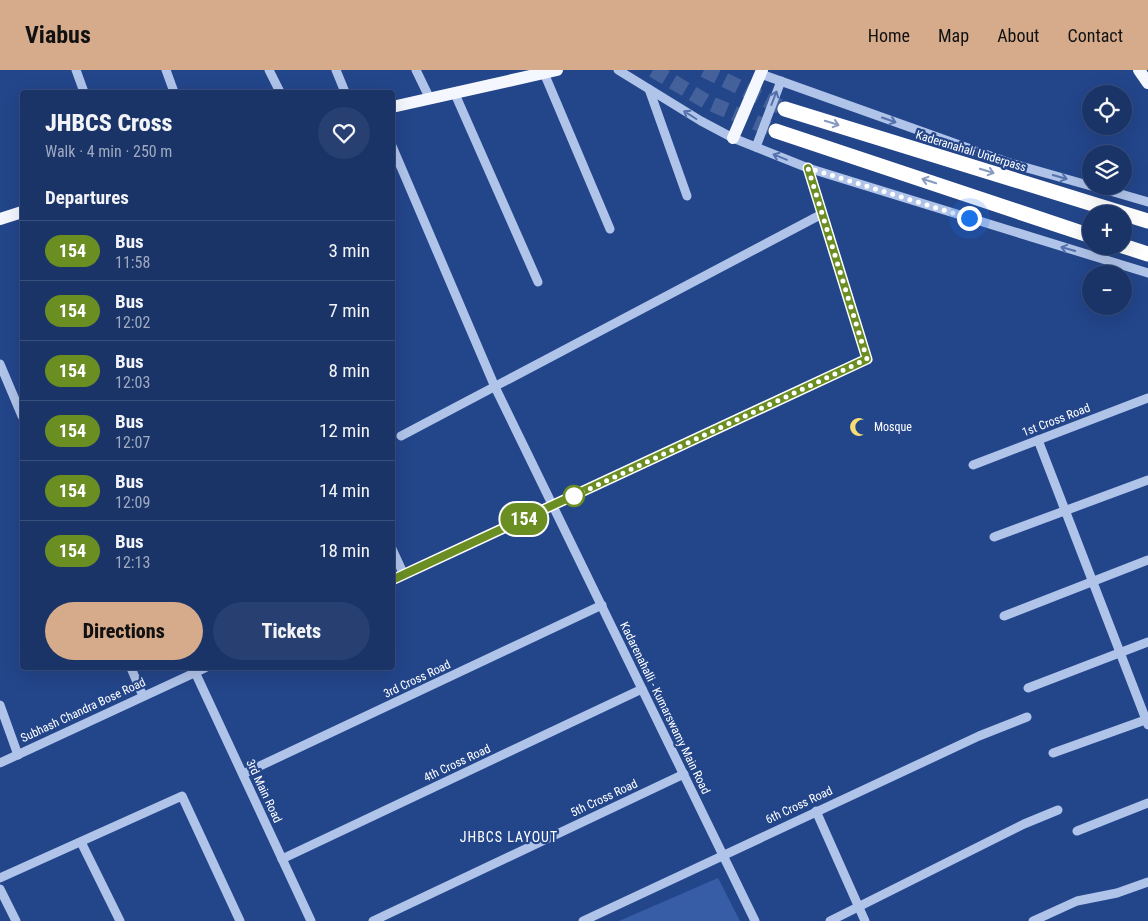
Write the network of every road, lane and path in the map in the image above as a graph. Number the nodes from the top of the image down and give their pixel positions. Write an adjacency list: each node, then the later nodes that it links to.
1 (76, 70): 14 (street)
2 (166, 70): 15 (street)
3 (269, 70): 16 (street)
4 (336, 70): 17 (street)
5 (416, 70): 19 (street)
6 (557, 70): 10 (main road)
7 (618, 70): 13 (street)
8 (1139, 70): 12 (main road)
9 (761, 72): 11 (street); 23 (main road)
10 (544, 73): 18 (main road); 35 (street)
11 (781, 81): 24 (street, one-way to 11); 27 (street, one-way to 27)
12 (1148, 83)
13 (649, 89): 23 (street, one-way to 13); 29 (street)
14 (83, 90)
15 (173, 90)
16 (279, 90)
17 (344, 90)
18 (455, 94): 19 (main road); 40 (street)
19 (430, 99): 20 (main road)
20 (395, 106)
21 (785, 109): 34 (highway, Kaderanahali Underpass, one-way to 34)
22 (776, 131): 36 (highway, one-way to 22)
23 (733, 138): 24 (street)
24 (756, 147): 26 (street, one-way to 24)
25 (395, 153): 42 (street, Kadarenahalli - Kumarswamy Main Road)
26 (808, 168): 32 (street); 39 (street, one-way to 26)
27 (1082, 183)
28 (1124, 195): 30 (street)
29 (687, 196)
30 (1148, 202)
31 (20, 213): 33 (main road)
32 (822, 214): 42 (street); 49 (street)
33 (0, 219)
34 (1148, 221)
35 (610, 229)
36 (1082, 233)
37 (1132, 249): 38 (highway)
38 (1148, 254)
39 (1148, 273)
40 (538, 282)
41 (0, 364): 44 (street)
42 (494, 387): 45 (street); 49 (street, Kadarenahalli - Kumarswamy Main Road)
43 (1148, 398): 46 (street, 1st Cross Road)
44 (20, 411)
45 (401, 436)
46 (1038, 440): 47 (street, 1st Cross Road); 50 (street)
47 (973, 465)
48 (1148, 480): 50 (street)
49 (553, 506): 54 (street); 57 (street, Kadarenahalli - Kumarswamy Main Road)
50 (1065, 511): 51 (street); 56 (street)
51 (994, 537)
52 (395, 556): 54 (street)
53 (1148, 560): 56 (street)
54 (404, 575): 55 (street)
55 (395, 579)
56 (1093, 582): 58 (street); 60 (street)
57 (602, 605): 65 (street, Kadarenahalli - Kumarswamy Main Road); 73 (street, 3rd Cross Road)
58 (1004, 616)
59 (1148, 642): 60 (street)
60 (1120, 652): 64 (street); 69 (street)
61 (131, 670): 66 (street)
62 (200, 670): 63 (street, Subhash Chandra Bose Road)
63 (195, 672): 66 (street, Subhash Chandra Bose Road); 73 (street, 3rd Main Road)
64 (1028, 688)
65 (642, 690): 74 (street, Kadarenahalli - Kumarswamy Main Road); 81 (street, 4th Cross Road)
66 (143, 696): 71 (street, Subhash Chandra Bose Road)
67 (0, 705): 71 (street)
68 (1027, 717): 77 (street, 6th Cross Road)
69 (1147, 721): 70 (street)
70 (1053, 753)
71 (18, 755): 72 (street, Subhash Chandra Bose Road)
72 (0, 763)
73 (243, 774): 81 (street, 3rd Main Road)
74 (684, 774): 80 (street, Kadarenahalli - Kumarswamy Main Road); 90 (street, 5th Cross Road)
75 (1148, 803): 78 (street)
76 (1058, 810): 85 (street)
77 (816, 811): 80 (street, 6th Cross Road); 85 (street)
78 (1077, 831)
79 (81, 842): 82 (street); 87 (street); 88 (street)
80 (723, 855): 91 (street, 6th Cross Road); 92 (street, Kadarenahalli - Kumarswamy Main Road)
81 (282, 859): 89 (street, 3rd Main Road)
82 (0, 878)
83 (1148, 882): 95 (street)
84 (0, 889): 86 (street)
85 (858, 906): 93 (street); 94 (street)
86 (16, 921)
87 (120, 921)
88 (240, 921)
89 (312, 921)
90 (373, 921)
91 (583, 921)
92 (755, 921)
93 (830, 921)
94 (865, 921)
95 (1033, 921)

